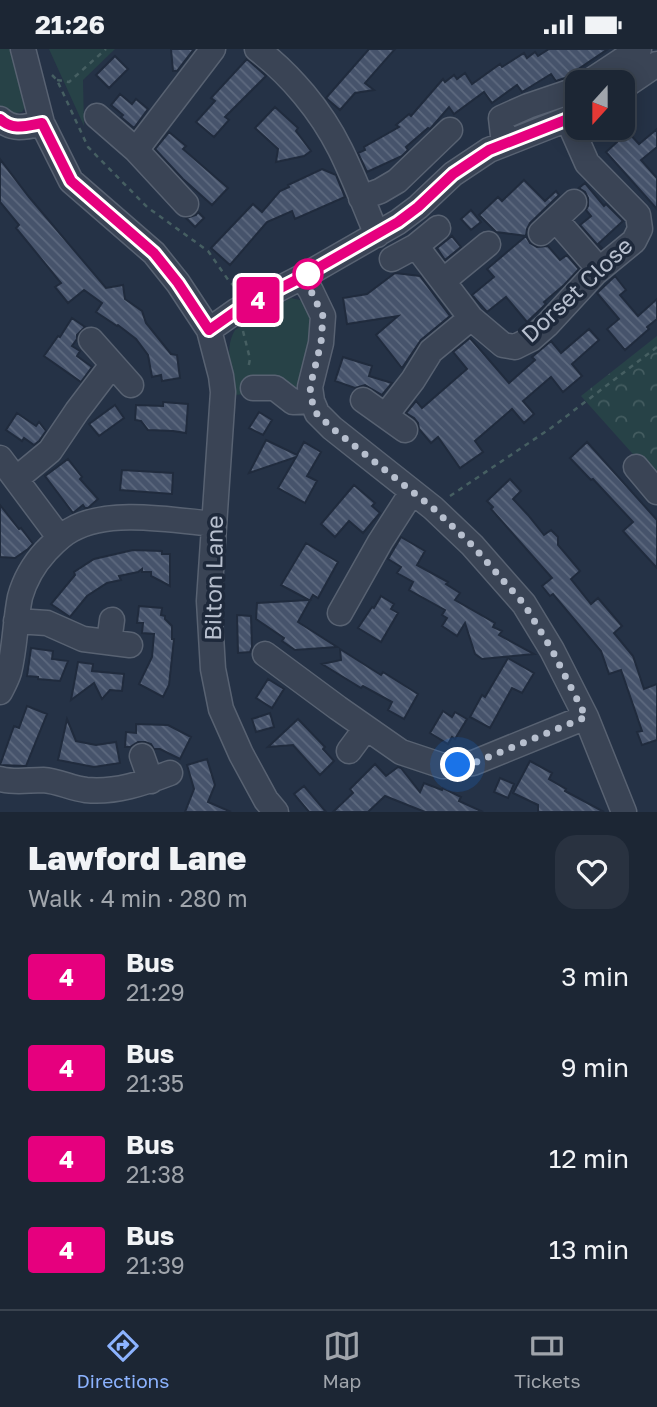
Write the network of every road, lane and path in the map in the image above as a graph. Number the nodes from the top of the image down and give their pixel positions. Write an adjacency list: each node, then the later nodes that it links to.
1 (106, 49): 9 (path)
2 (213, 49): 18 (street)
3 (257, 49): 19 (street)
4 (639, 49): 7 (street)
5 (24, 55): 9 (path); 14 (street, Bilton Lane)
6 (657, 64): 8 (street)
7 (607, 70)
8 (635, 79)
9 (57, 80): 29 (path)
10 (565, 93): 17 (street)
11 (97, 115): 18 (street)
12 (0, 119): 14 (street)
13 (565, 121): 17 (street)
14 (42, 123): 33 (street, Bilton Lane)
15 (450, 130): 19 (street)
16 (580, 140): 27 (street, Dorset Close)
17 (504, 144): 23 (street)
18 (136, 150): 21 (street)
19 (361, 198): 23 (street)
20 (574, 202): 27 (street)
21 (186, 204)
22 (438, 228): 25 (street)
23 (377, 235): 28 (street)
24 (488, 244): 30 (street)
25 (416, 246): 26 (street); 30 (street, Dorset Close)
26 (392, 259)
27 (599, 269): 32 (street, Dorset Close)
28 (302, 277): 31 (street); 40 (street)
29 (229, 281)
30 (443, 281): 32 (street, Dorset Close)
31 (234, 313): 33 (street); 37 (path)
32 (471, 319): 39 (street)
33 (209, 330): 47 (street, Bilton Lane)
34 (92, 340): 36 (street)
35 (657, 347): 46 (path)
36 (112, 365): 38 (street); 43 (street)
37 (250, 381): 40 (street)
38 (131, 385)
39 (363, 400)
40 (312, 401): 44 (street)
41 (0, 458): 43 (street)
42 (636, 467): 45 (street)
43 (16, 479): 48 (street)
44 (412, 492): 46 (street); 49 (street)
45 (657, 492)
46 (433, 508): 54 (street)
47 (214, 524): 48 (street); 59 (street, Bilton Lane)
48 (59, 537): 50 (street)
49 (340, 613)
50 (16, 621): 51 (street); 53 (street)
51 (117, 635)
52 (265, 654): 55 (street)
53 (0, 692)
54 (586, 717): 55 (street); 60 (street)
55 (366, 728): 56 (street)
56 (349, 751)
57 (142, 756): 58 (street)
58 (0, 779)
59 (276, 812)
60 (624, 812)

